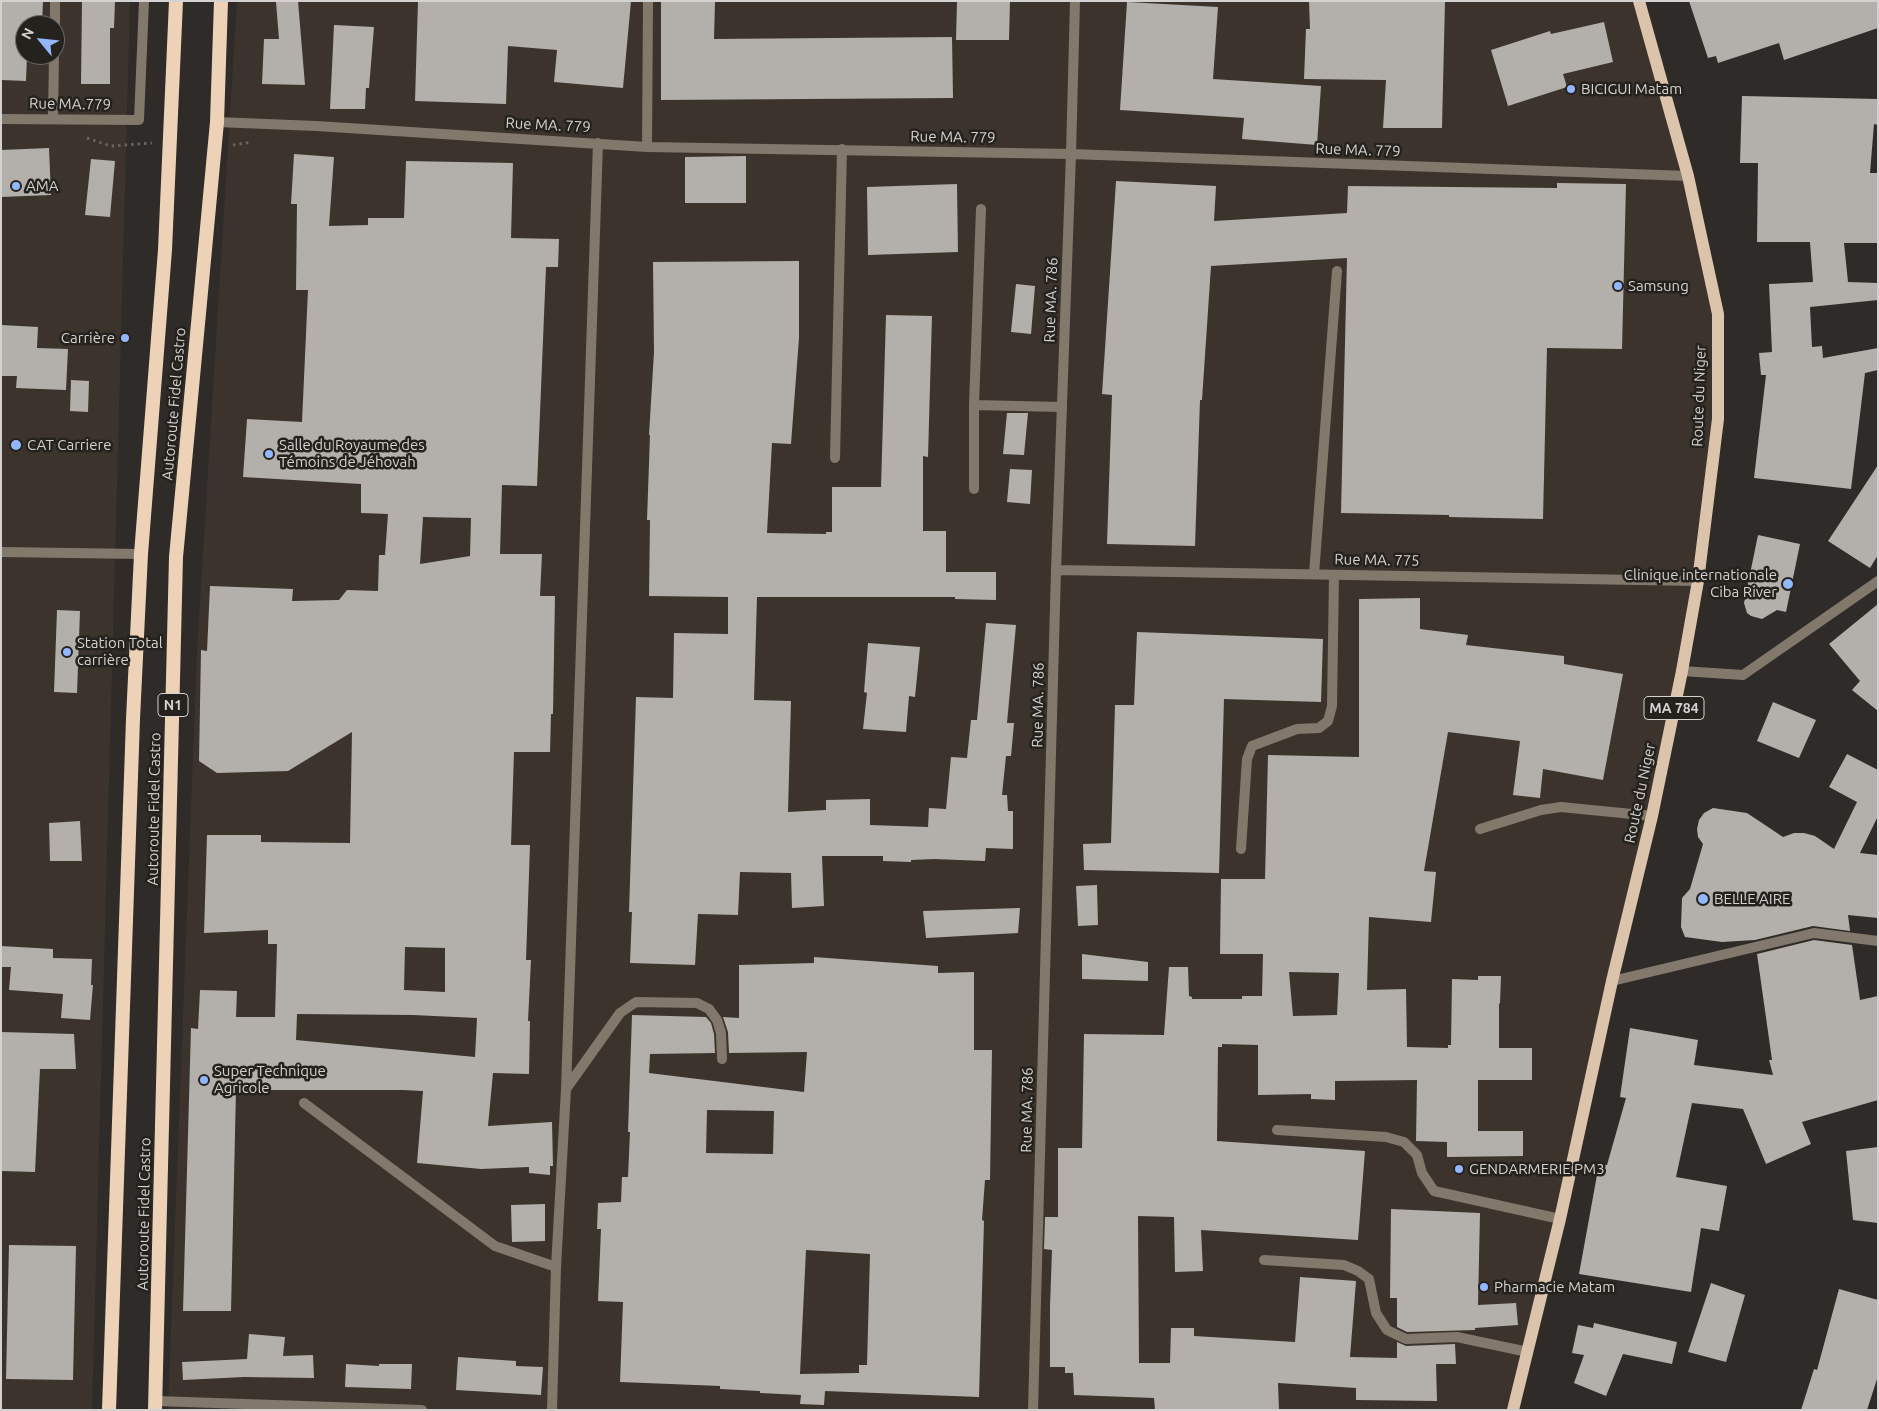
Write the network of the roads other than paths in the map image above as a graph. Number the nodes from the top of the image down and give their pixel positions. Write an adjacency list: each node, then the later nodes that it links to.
1 (55, 1): 8 (street)
2 (144, 1): 11 (street, Rue MA.779)
3 (176, 1): 25 (highway, Autoroute Fidel Castro)
4 (221, 1): 12 (highway, Autoroute Fidel Castro / N1)
5 (648, 1): 14 (street)
6 (1075, 1): 16 (street, Rue MA. 786)
7 (1639, 1): 17 (main road, Route du Niger / MA 784)
8 (55, 15)
9 (54, 65): 11 (street)
10 (1, 119): 11 (street, Rue MA.779)
11 (53, 119)
12 (217, 122): 13 (street, Rue MA. 779); 45 (highway, Autoroute Fidel Castro / N1)
13 (598, 143): 14 (street, Rue MA. 779); 38 (street)
14 (647, 147): 15 (street, Rue MA. 779)
15 (842, 149): 16 (street, Rue MA. 779); 22 (street)
16 (1071, 154): 17 (street, Rue MA. 779); 21 (street, Rue MA. 786)
17 (1688, 176): 29 (main road, Route du Niger / MA 784)
18 (981, 209): 20 (street)
19 (1337, 271): 27 (street)
20 (974, 405): 21 (street); 23 (street)
21 (1062, 407): 26 (street, Rue MA. 786)
22 (835, 458)
23 (974, 489)
24 (1, 552): 25 (street)
25 (141, 554): 46 (highway, Autoroute Fidel Castro)
26 (1056, 570): 27 (street, Rue MA. 775); 49 (street, Rue MA. 786)
27 (1314, 574): 28 (street, Rue MA. 775)
28 (1334, 575): 29 (street, Rue MA. 775); 34 (street)
29 (1698, 581): 31 (main road, Route du Niger / MA 784)
30 (1878, 581): 31 (street)
31 (1682, 671): 32 (main road, Route du Niger / MA 784)
32 (1652, 816): 33 (street); 36 (main road, Route du Niger / MA 784)
33 (1480, 829)
34 (1241, 849)
35 (1878, 941): 36 (street)
36 (1612, 981): 41 (main road, Route du Niger / MA 784)
37 (722, 1059): 38 (street)
38 (566, 1089): 43 (street)
39 (304, 1103): 43 (street)
40 (1277, 1130): 41 (street)
41 (1560, 1219): 44 (main road, Route du Niger / MA 784)
42 (1264, 1260): 44 (street)
43 (556, 1267): 48 (street)
44 (1528, 1352): 50 (main road, Route du Niger / MA 784)
45 (155, 1405): 47 (street)
46 (109, 1410)
47 (422, 1410)
48 (552, 1410)
49 (1033, 1410)
50 (1513, 1410)

